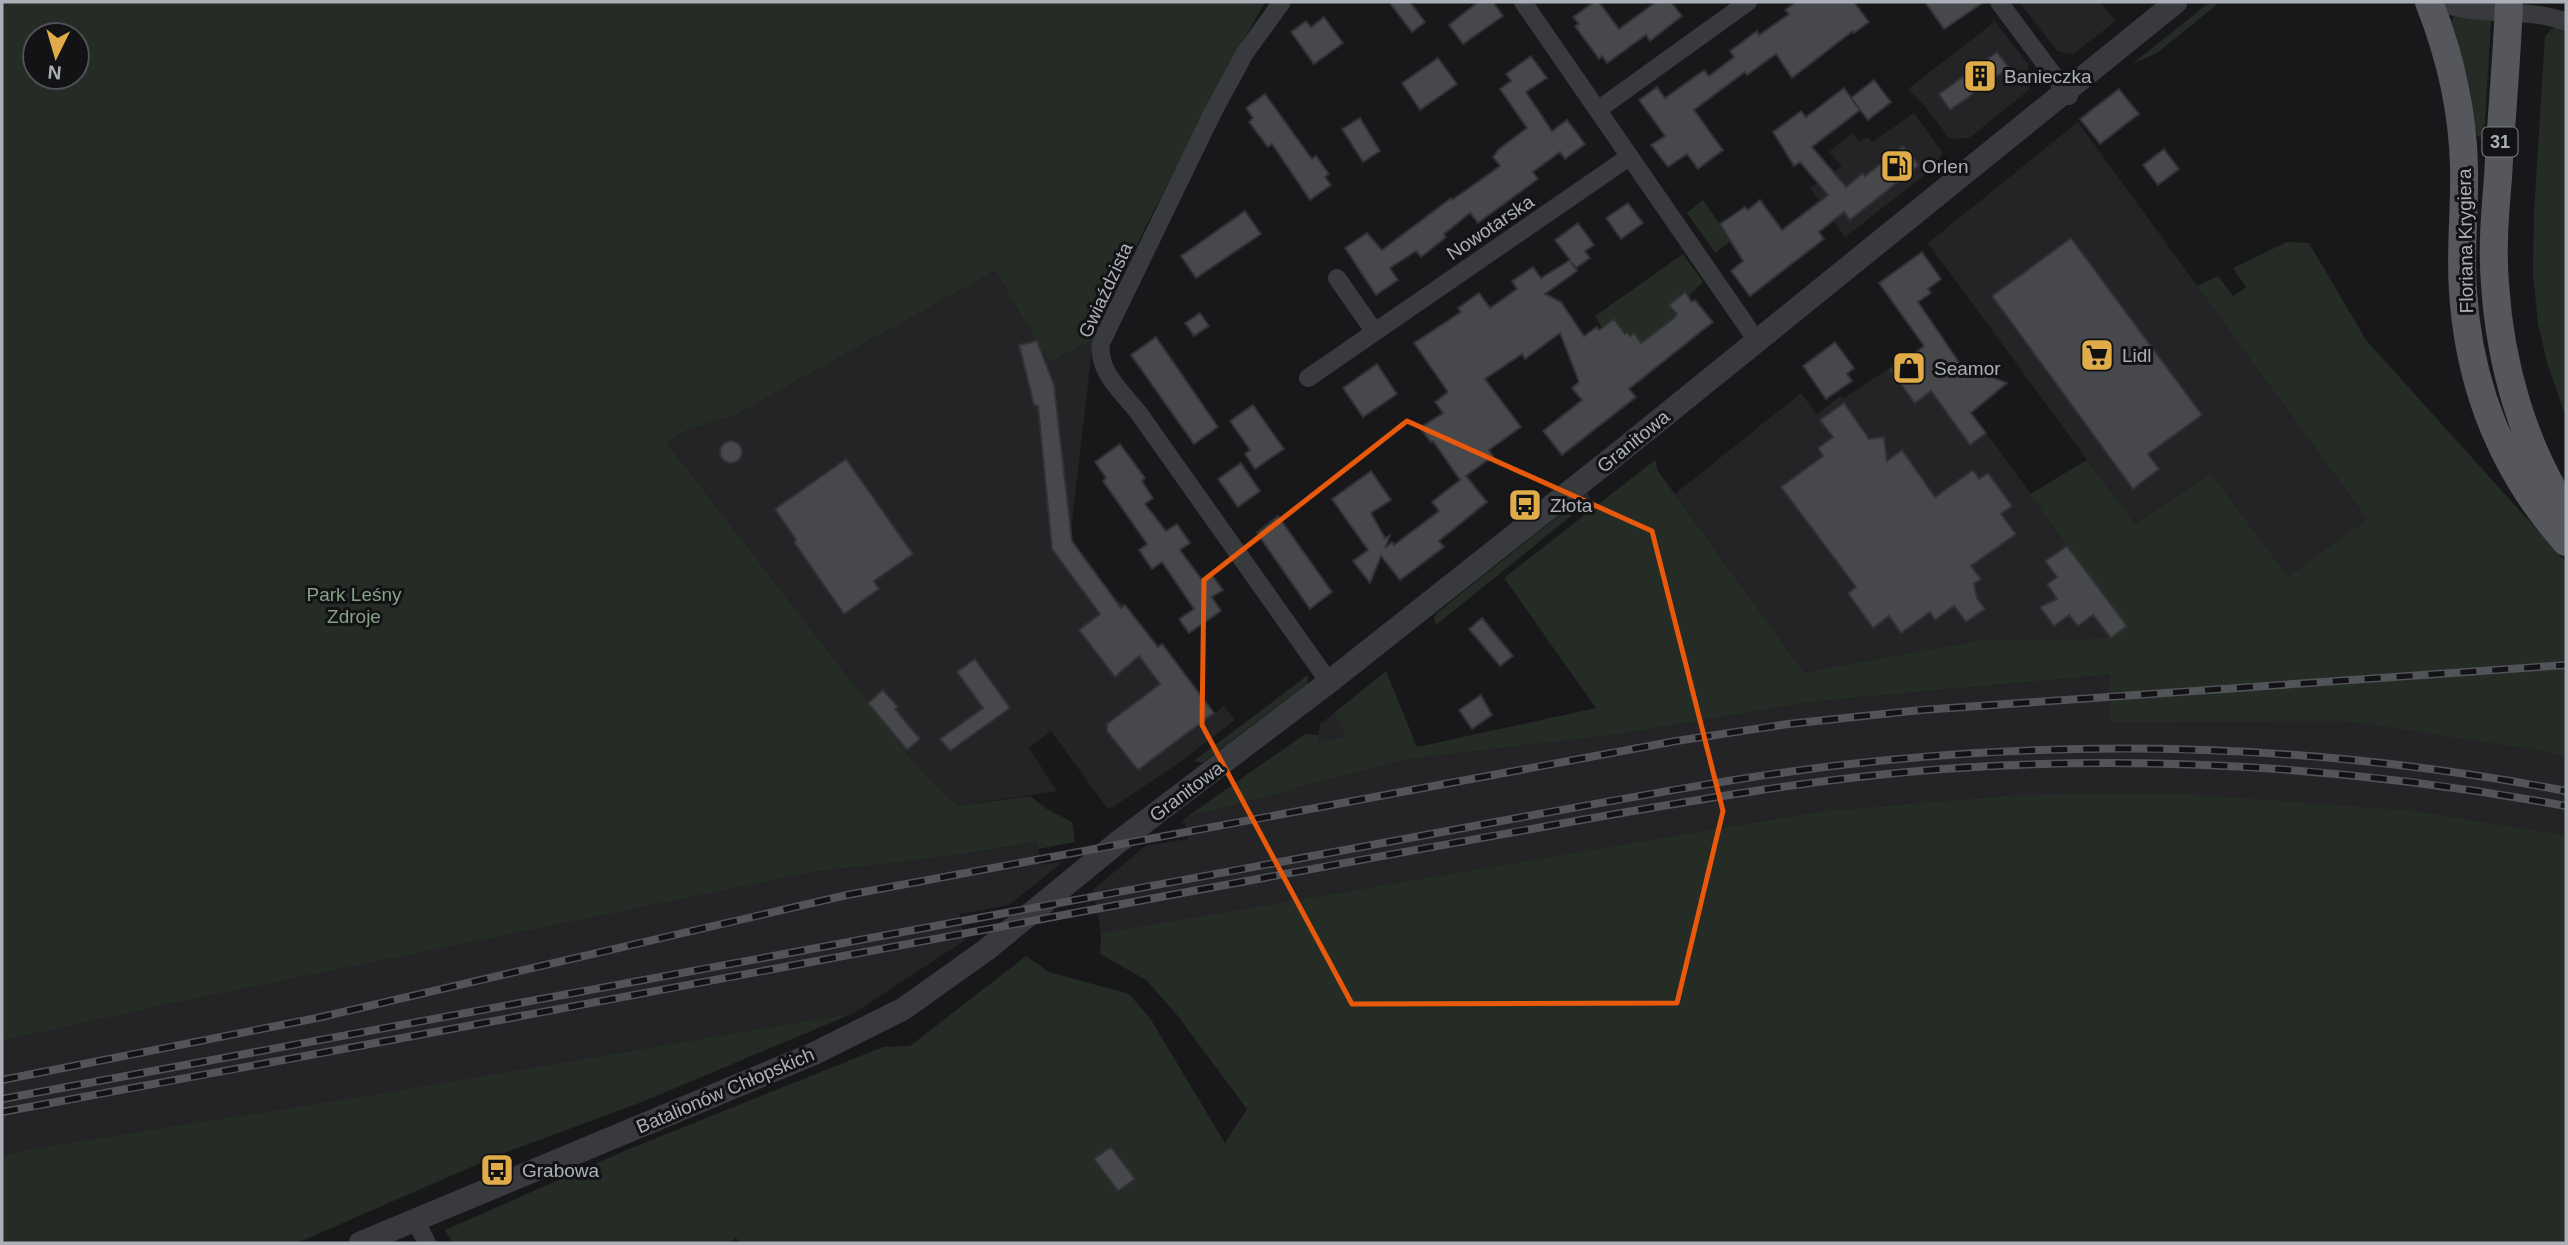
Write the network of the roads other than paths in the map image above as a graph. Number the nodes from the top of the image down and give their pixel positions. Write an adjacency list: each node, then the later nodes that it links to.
1 (1282, 2): 19 (street, Gwiaździsta)
2 (1523, 2): 11 (street)
3 (1748, 2): 11 (street)
4 (1999, 2): 10 (street)
5 (2176, 2): 10 (street, Granitowa)
6 (2429, 2): 18 (main road, Floriana Krygiera / 31)
7 (2439, 2): 8 (street)
8 (2509, 8): 9 (street); 17 (main road, Floriana Krygiera / 31)
9 (2566, 22)
10 (2067, 94): 15 (street, Granitowa)
11 (1599, 109): 12 (street)
12 (1629, 157): 14 (street, Nowotarska); 15 (street)
13 (1336, 278): 14 (street)
14 (1374, 331): 16 (street, Nowotarska)
15 (1757, 341): 19 (street, Granitowa)
16 (1308, 378)
17 (2566, 511)
18 (2566, 542)
19 (1329, 682): 20 (street, Granitowa)
20 (1017, 925): 21 (street, Batalionów Chłopskich)
21 (415, 1220): 22 (street, Batalionów Chłopskich); 23 (street)
22 (360, 1243)
23 (427, 1243)

